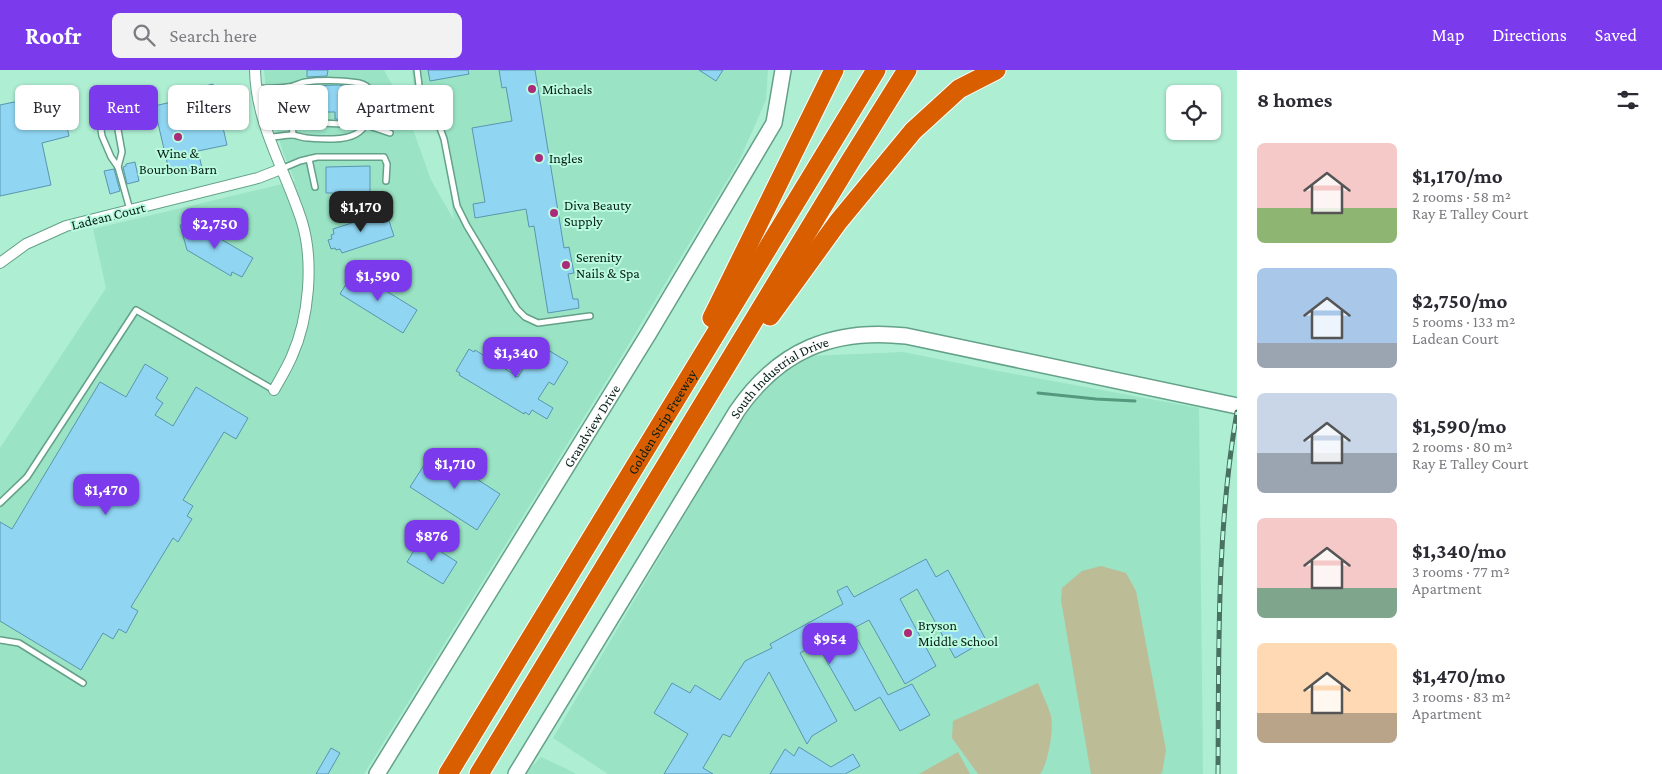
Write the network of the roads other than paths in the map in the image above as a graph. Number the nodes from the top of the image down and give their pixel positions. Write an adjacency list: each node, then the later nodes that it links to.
1 (255, 70): 10 (street)
2 (417, 70): 26 (lane)
3 (783, 70): 34 (street, Grandview Drive)
4 (834, 70): 29 (highway)
5 (876, 70): 29 (highway, Golden Strip Freeway)
6 (908, 70): 30 (highway, Golden Strip Freeway)
7 (996, 70): 30 (highway)
8 (295, 85): 9 (lane)
9 (364, 85)
10 (257, 88): 18 (street)
11 (101, 130): 20 (lane)
12 (118, 130): 20 (lane)
13 (293, 130): 17 (lane)
14 (360, 130): 17 (lane)
15 (381, 130): 16 (lane)
16 (390, 133)
17 (293, 135): 18 (lane)
18 (269, 137): 21 (street)
19 (309, 159): 21 (lane); 22 (lane); 23 (lane)
20 (118, 167): 24 (lane)
21 (281, 170): 24 (street, Ladean Court); 27 (street)
22 (386, 181)
23 (315, 187)
24 (130, 211): 25 (street, Ladean Court)
25 (0, 263)
26 (590, 316)
27 (274, 390): 31 (lane)
28 (1237, 406): 37 (street, South Industrial Drive)
29 (661, 423): 35 (highway, Golden Strip Freeway)
30 (682, 439): 36 (highway, Golden Strip Freeway)
31 (0, 503)
32 (0, 640): 33 (lane)
33 (83, 683)
34 (377, 774)
35 (448, 774)
36 (479, 774)
37 (516, 774)

